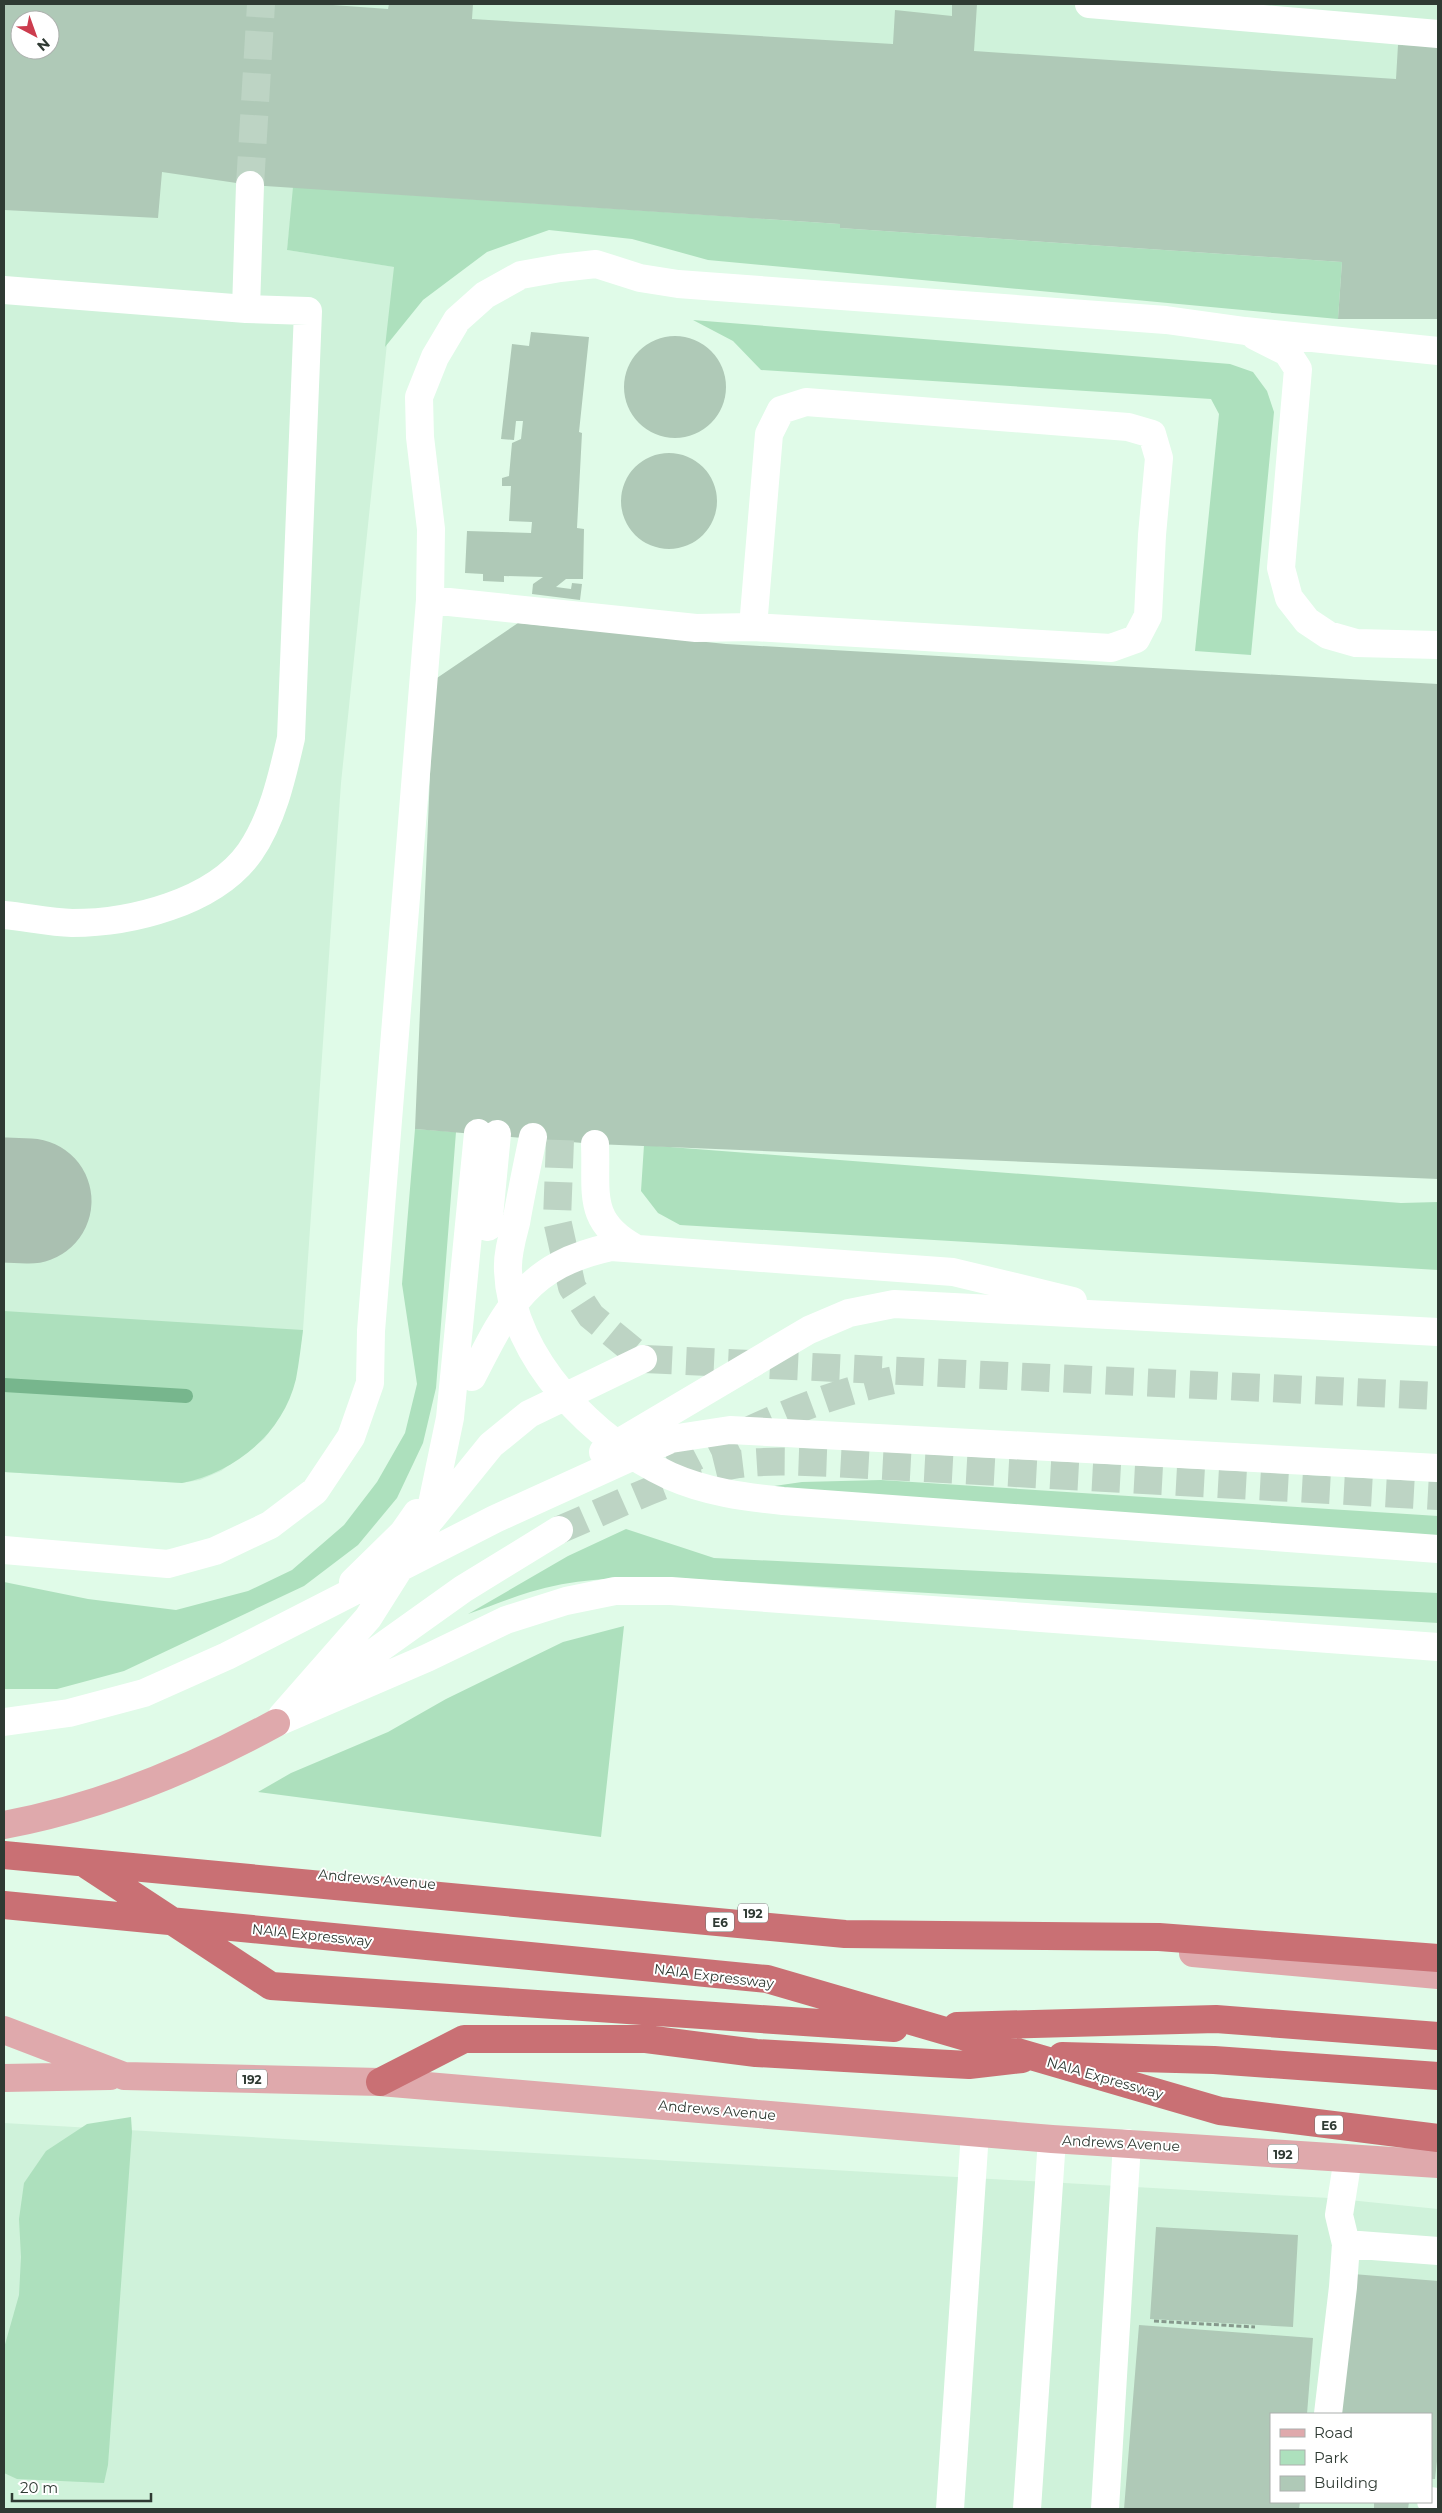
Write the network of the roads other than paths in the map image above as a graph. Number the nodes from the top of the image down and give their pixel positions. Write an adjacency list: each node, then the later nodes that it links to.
1 (1090, 4): 2 (lane)
2 (1438, 34)
3 (250, 184): 5 (lane)
4 (4, 290): 5 (lane)
5 (246, 309): 11 (lane)
6 (1245, 331): 7 (lane); 8 (lane); 10 (lane)
7 (1438, 351)
8 (430, 600): 9 (lane); 24 (lane)
9 (753, 627): 9 (lane)
10 (1438, 645)
11 (4, 915)
12 (532, 1137): 23 (lane)
13 (595, 1144): 14 (lane)
14 (635, 1248): 15 (lane); 18 (lane)
15 (1138, 1316): 16 (lane); 20 (lane)
16 (1438, 1332)
17 (643, 1359): 21 (lane)
18 (472, 1377): 21 (lane); 25 (lane)
19 (1438, 1468): 20 (lane)
20 (495, 1519): 25 (lane)
21 (428, 1523): 28 (lane)
22 (559, 1530): 28 (lane)
23 (1438, 1549)
24 (4, 1550)
25 (298, 1620): 27 (lane)
26 (1438, 1647): 28 (lane)
27 (4, 1722)
28 (276, 1722): 29 (main road)
29 (4, 1824)
30 (4, 1845): 31 (main road, Andrews Avenue / 192)
31 (67, 1851): 35 (main road, Andrews Avenue / 192); 37 (highway)
32 (4, 1855): 34 (highway, E6)
33 (4, 1905): 43 (highway, NAIA Expressway / E6)
34 (1438, 1958)
35 (1438, 1975)
36 (4, 2030): 38 (main road, Andrews Avenue / 192)
37 (1438, 2036)
38 (124, 2076): 40 (main road); 41 (main road, Andrews Avenue / 192)
39 (1438, 2076): 41 (highway)
40 (4, 2078)
41 (380, 2082): 42 (main road, Andrews Avenue / 192)
42 (975, 2132): 44 (main road, Andrews Avenue / 192); 51 (lane)
43 (1438, 2138)
44 (1052, 2139): 45 (main road, Andrews Avenue / 192); 52 (lane)
45 (1127, 2143): 46 (main road, Andrews Avenue / 192); 53 (lane)
46 (1348, 2158): 47 (main road, Andrews Avenue / 192); 48 (lane)
47 (1438, 2164)
48 (1346, 2244): 49 (lane); 50 (lane)
49 (1438, 2251)
50 (1328, 2413)
51 (950, 2509)
52 (1026, 2509)
53 (1106, 2509)

